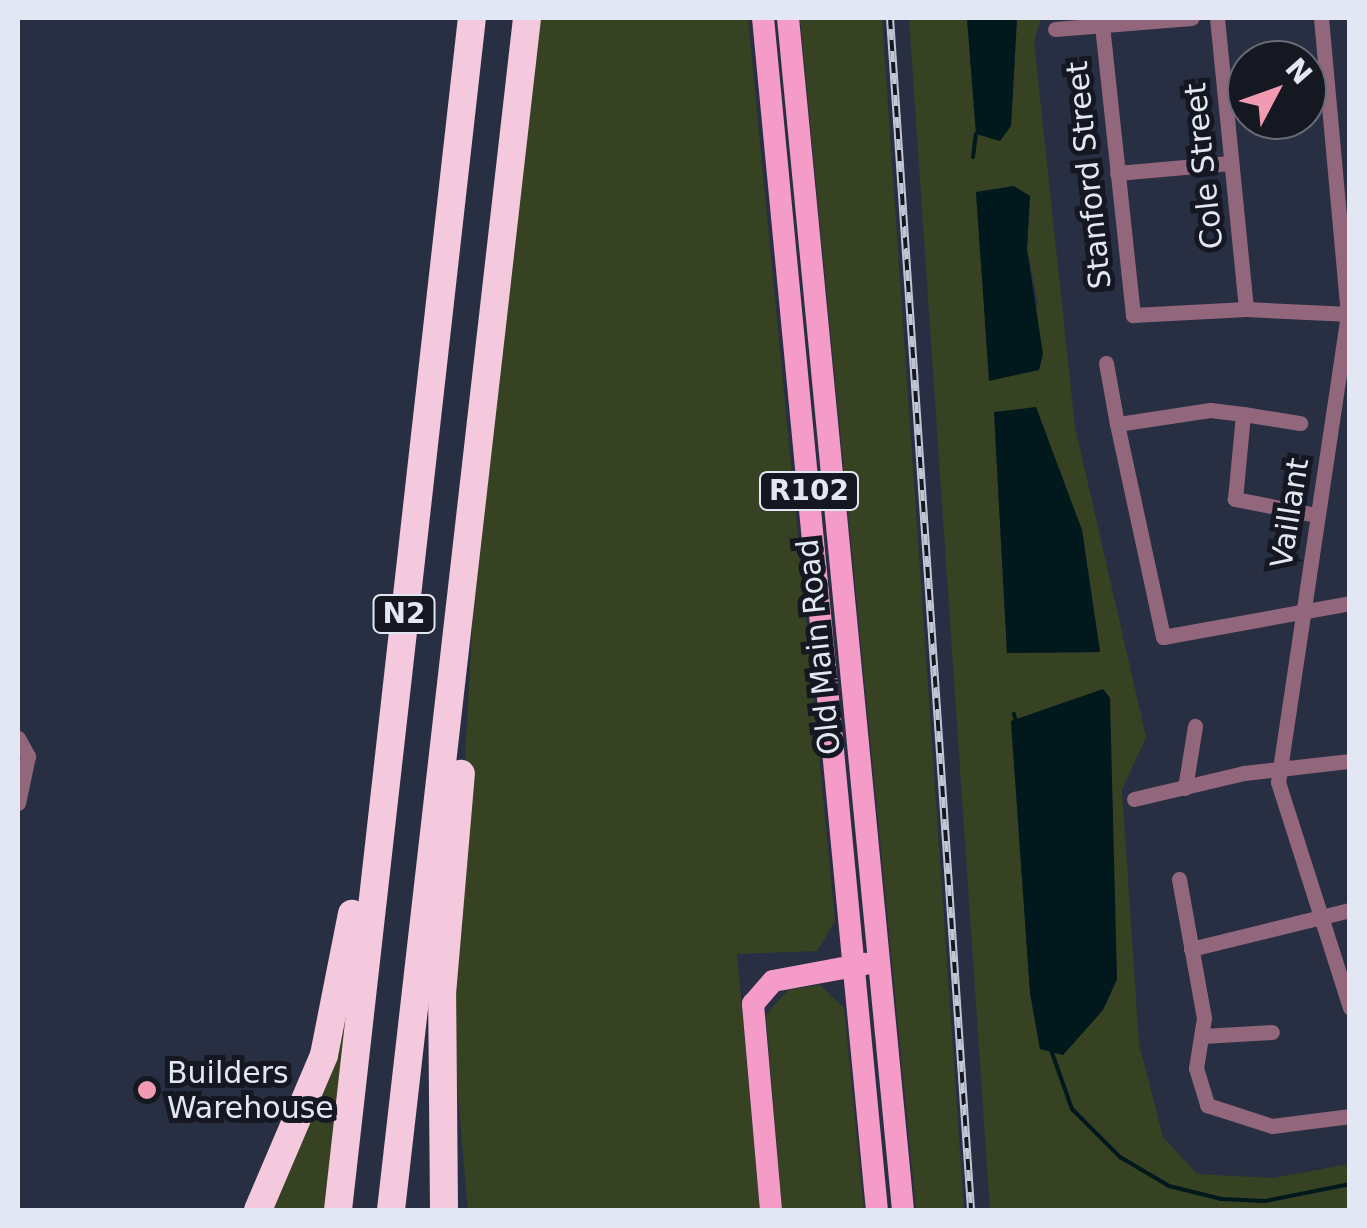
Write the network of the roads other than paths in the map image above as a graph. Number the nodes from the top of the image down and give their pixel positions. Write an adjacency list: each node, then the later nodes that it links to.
1 (472, 18): 22 (highway, N2)
2 (526, 18): 23 (highway, N2)
3 (763, 18): 36 (main road, Old Main Road / R102)
4 (788, 18): 35 (main road, Old Main Road / R102)
5 (1192, 18): 8 (street)
6 (1217, 18): 10 (street, Cole Street)
7 (1320, 18): 13 (street, Vaillant)
8 (1102, 25): 9 (street); 11 (street, Stanford Street)
9 (1055, 29)
10 (1230, 163): 11 (street); 12 (street, Cole Street)
11 (1117, 173): 12 (street, Stanford Street)
12 (1246, 309): 13 (street)
13 (1349, 314): 16 (street, Vaillant)
14 (1106, 363): 18 (street)
15 (1243, 414): 17 (street); 18 (street); 19 (street)
16 (1341, 418): 19 (street, Vaillant)
17 (1300, 423)
18 (1117, 424): 21 (street)
19 (1316, 515): 21 (street, Vaillant)
20 (1350, 603): 21 (street)
21 (1302, 612): 27 (street, Vaillant)
22 (402, 628): 41 (highway); 42 (highway, N2)
23 (456, 678): 43 (highway, N2); 44 (highway)
24 (1195, 726): 28 (street)
25 (18, 738): 30 (street)
26 (1350, 761): 27 (street)
27 (1278, 770): 28 (street); 33 (street, Vaillant)
28 (1185, 788): 29 (street)
29 (1134, 799)
30 (18, 802)
31 (1179, 879): 34 (street)
32 (1350, 910): 33 (street)
33 (1321, 920): 34 (street); 37 (street, Vaillant)
34 (1191, 949): 39 (street)
35 (878, 962): 36 (main road); 47 (main road, Old Main Road / R102)
36 (854, 965): 45 (main road); 46 (main road, Old Main Road / R102)
37 (1350, 1008)
38 (1272, 1032): 39 (street)
39 (1203, 1036): 40 (street)
40 (1350, 1116)
41 (258, 1210)
42 (338, 1210)
43 (391, 1210)
44 (444, 1210)
45 (771, 1210)
46 (877, 1210)
47 (903, 1210)

